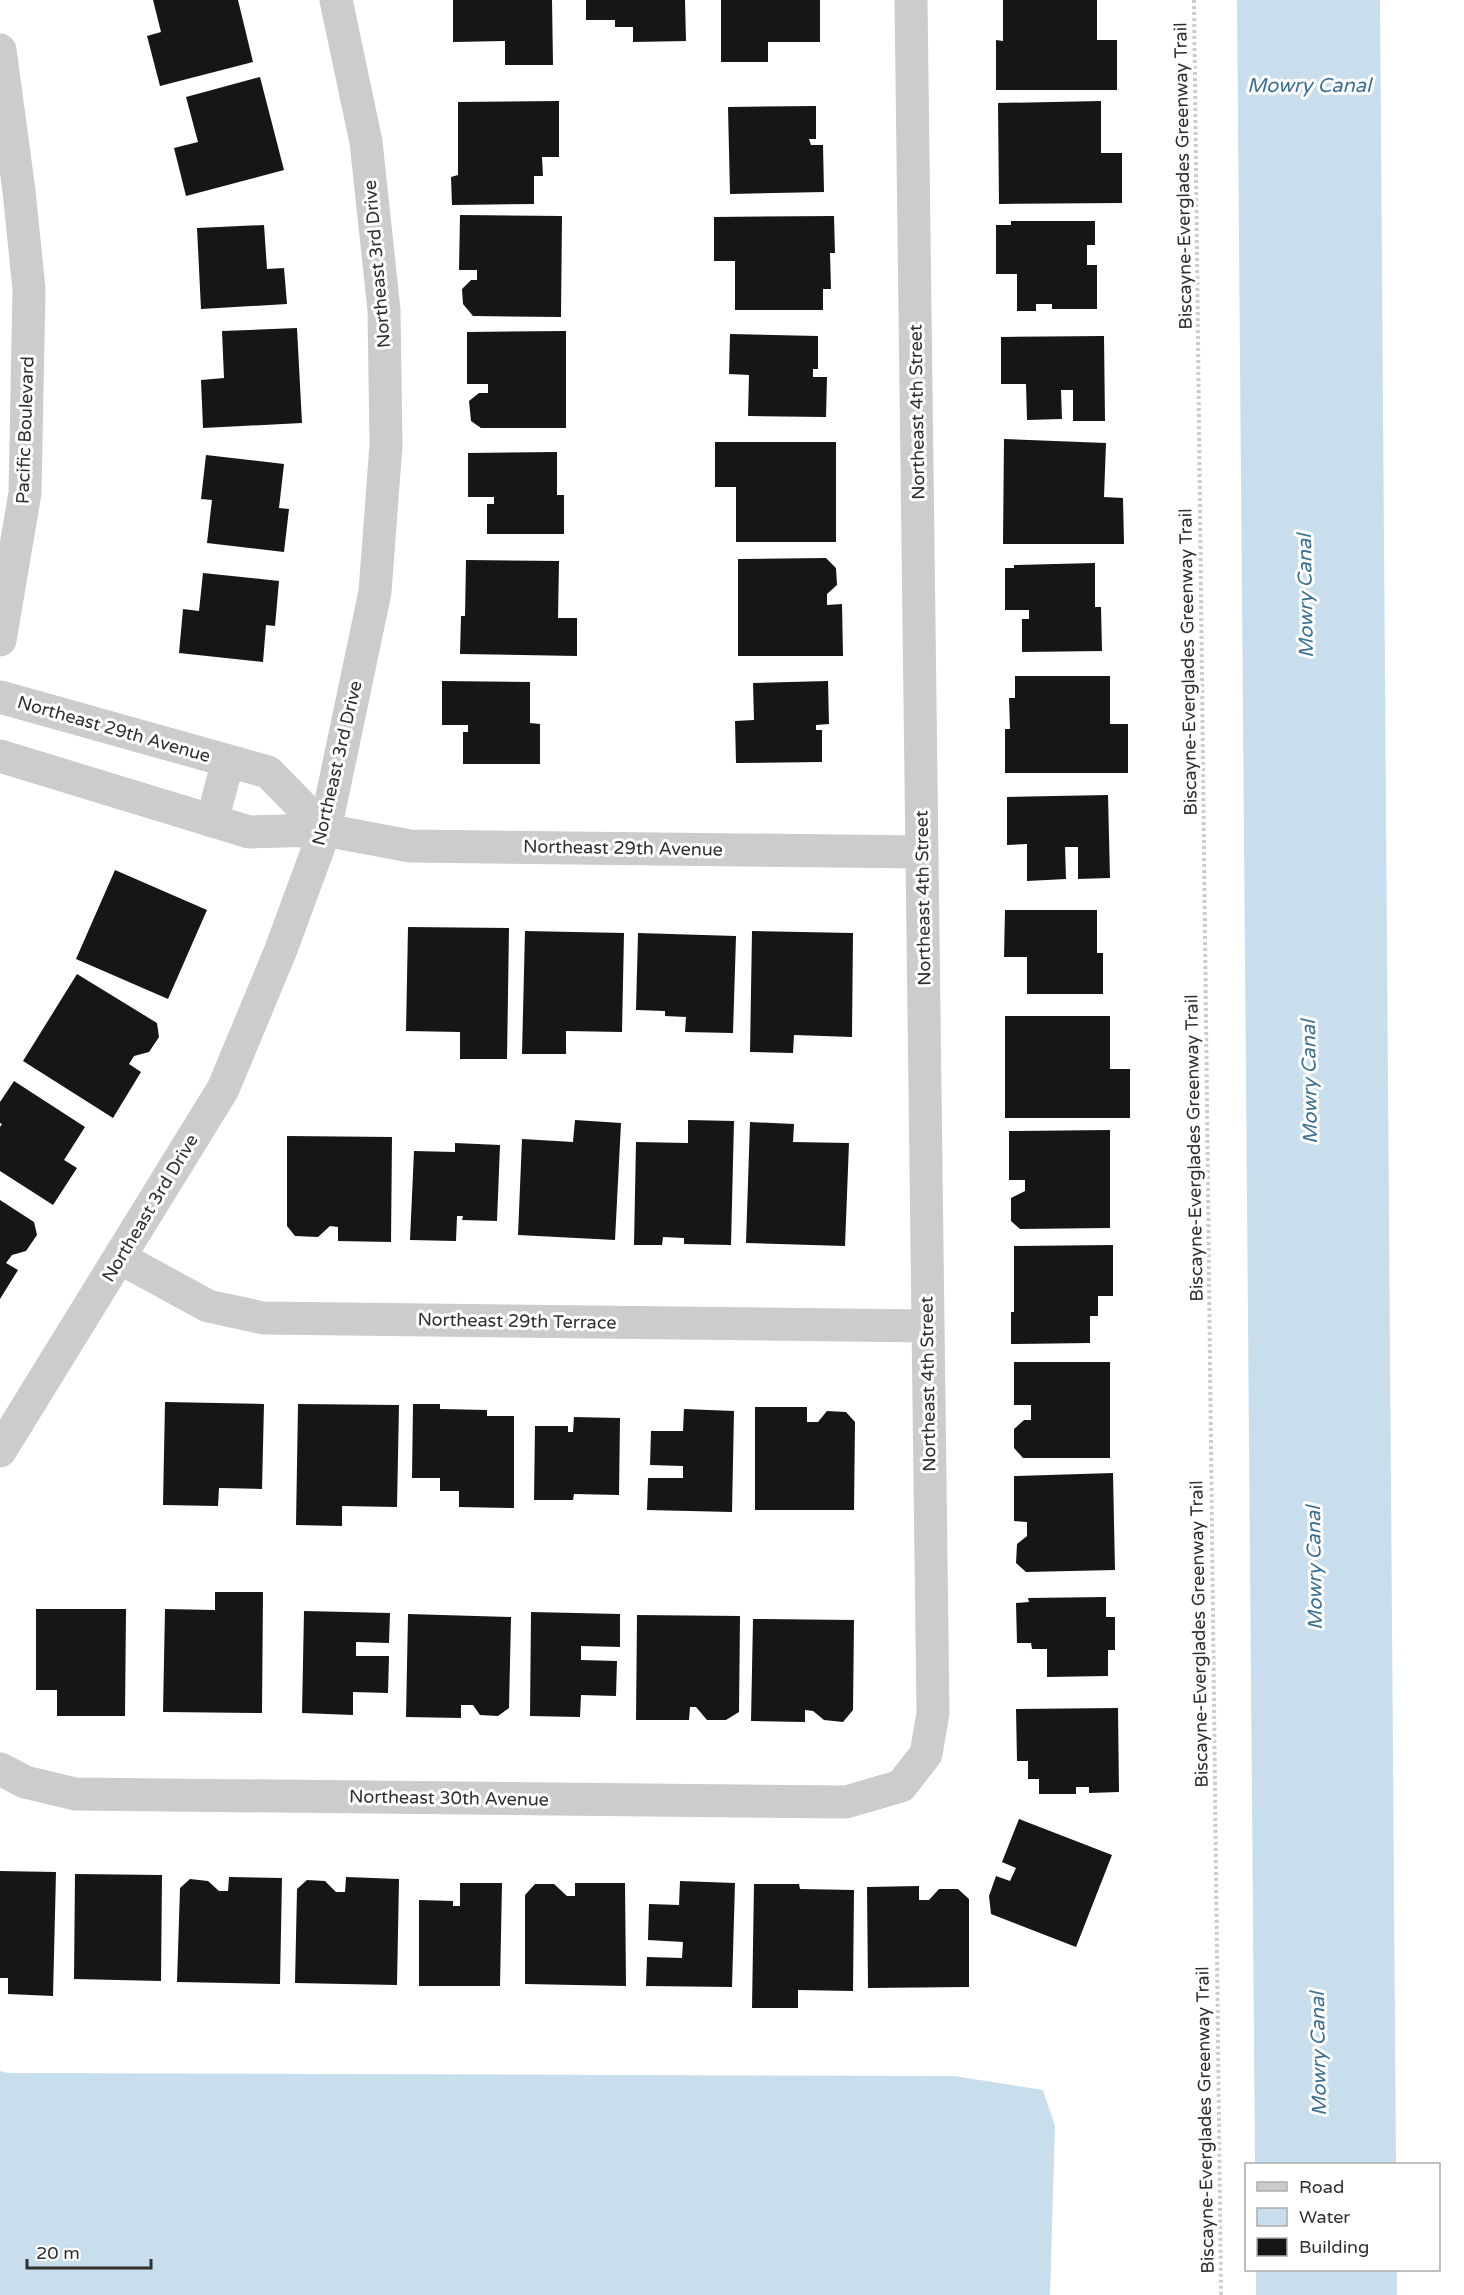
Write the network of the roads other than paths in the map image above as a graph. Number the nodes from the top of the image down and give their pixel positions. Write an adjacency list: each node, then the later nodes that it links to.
1 (336, 0): 11 (street, Northeast 3rd Drive)
2 (911, 0): 12 (street, Northeast 4th Street)
3 (0, 50): 5 (street, Pacific Boulevard)
4 (0, 218): 5 (street, Pacific Boulevard)
5 (29, 289): 6 (street, Pacific Boulevard)
6 (0, 640)
7 (0, 697): 9 (street, Northeast 29th Avenue)
8 (0, 756): 10 (street, Northeast 29th Avenue)
9 (228, 761): 10 (street, Northeast 29th Avenue); 11 (street, Northeast 29th Avenue)
10 (212, 821): 11 (street, Northeast 29th Avenue)
11 (325, 830): 12 (street, Northeast 29th Avenue); 13 (street, Northeast 3rd Drive)
12 (922, 852): 14 (street, Northeast 4th Street)
13 (120, 1258): 14 (street, Northeast 29th Terrace); 15 (street, Northeast 3rd Drive)
14 (928, 1326): 17 (street, Northeast 4th Street)
15 (0, 1451)
16 (0, 1769): 17 (street, Northeast 30th Avenue)
17 (901, 1786)

